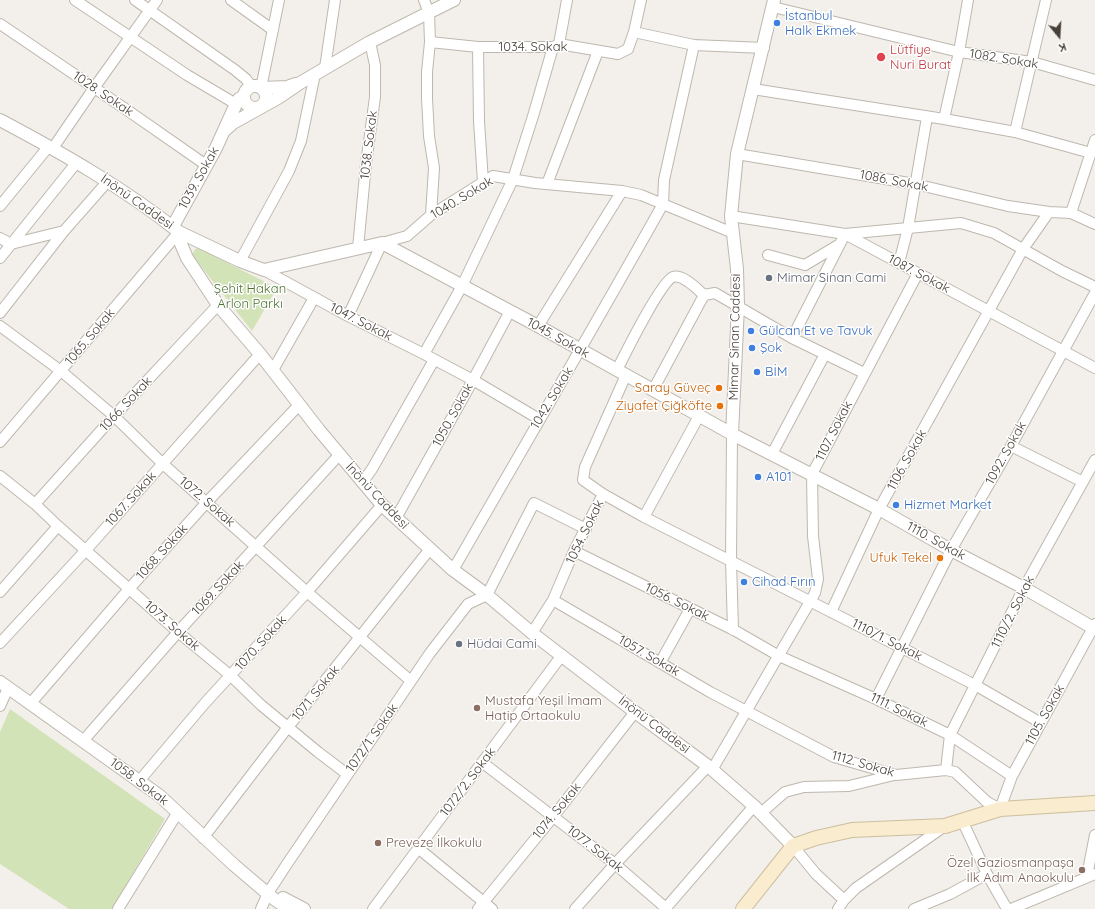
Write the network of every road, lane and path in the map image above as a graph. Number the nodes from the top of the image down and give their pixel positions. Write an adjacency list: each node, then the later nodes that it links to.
1 (74, 0): 19 (street)
2 (135, 0): 14 (street)
3 (157, 0): 14 (street)
4 (232, 0): 17 (street)
5 (279, 0): 17 (street)
6 (335, 0): 29 (street)
7 (424, 0): 15 (street)
8 (454, 0): 15 (street)
9 (567, 0): 24 (street)
10 (641, 0): 18 (street, 1034. Sokak)
11 (968, 0): 27 (street)
12 (1046, 0): 28 (street)
13 (773, 3): 25 (street, Mimar Sinan Caddesi); 27 (street, 1082. Sokak)
14 (150, 10): 19 (street); 34 (street)
15 (429, 13): 20 (street); 21 (street)
16 (0, 24): 32 (street, 1028. Sokak)
17 (273, 30): 34 (street)
18 (634, 32): 22 (street); 26 (street, 1034. Sokak)
19 (130, 37): 32 (street); 34 (street)
20 (370, 42): 29 (street); 69 (street, 1038. Sokak)
21 (430, 42): 23 (street, 1034. Sokak); 57 (street)
22 (694, 45): 25 (street); 53 (street)
23 (478, 46): 24 (street, 1034. Sokak); 49 (street)
24 (556, 46): 26 (street, 1034. Sokak); 47 (street)
25 (764, 48): 33 (street, Mimar Sinan Caddesi)
26 (598, 51): 50 (street)
27 (959, 52): 28 (street, 1082. Sokak); 37 (street)
28 (1032, 62): 30 (street, 1082. Sokak); 40 (street)
29 (320, 71): 31 (street); 73 (street)
30 (1095, 80)
31 (300, 83): 34 (street); 35 (street)
32 (94, 88): 42 (street); 46 (street, 1028. Sokak)
33 (753, 89): 36 (street); 44 (street, Mimar Sinan Caddesi)
34 (248, 94): 35 (street); 35 (street); 39 (street, 1039. Sokak)
35 (260, 107): 39 (street)
36 (927, 117): 37 (street); 51 (street)
37 (944, 119): 40 (street)
38 (0, 120): 42 (street, İnönü Caddesi)
39 (225, 130): 46 (street, 1039. Sokak)
40 (1015, 132): 43 (street)
41 (1095, 140): 43 (street)
42 (51, 147): 45 (street, İnönü Caddesi); 54 (street)
43 (1091, 153): 56 (street)
44 (737, 154): 51 (street, 1086. Sokak); 58 (street, Mimar Sinan Caddesi)
45 (77, 162): 48 (street, İnönü Caddesi); 67 (street)
46 (206, 165): 61 (street, 1039. Sokak)
47 (513, 179): 49 (street, 1040. Sokak); 50 (street, 1040. Sokak); 77 (street)
48 (108, 181): 61 (street, İnönü Caddesi); 62 (street)
49 (483, 182): 57 (street, 1040. Sokak)
50 (547, 184): 52 (street, 1040. Sokak)
51 (915, 184): 55 (street, 1086. Sokak); 60 (street)
52 (622, 191): 53 (street, 1040. Sokak); 89 (street)
53 (662, 204): 63 (street, 1040. Sokak); 91 (street, 1042. Sokak)
54 (0, 206)
55 (1049, 212): 56 (street, 1086. Sokak); 70 (street, 1106. Sokak)
56 (1071, 213): 59 (street)
57 (431, 215): 66 (street, 1040. Sokak)
58 (731, 216): 63 (street, Mimar Sinan Caddesi); 64 (street, 1087. Sokak)
59 (1095, 224)
60 (908, 228): 64 (street); 70 (street); 74 (street)
61 (176, 229): 73 (street, 1047. Sokak); 82 (street, İnönü Caddesi); 99 (street, 1065. Sokak)
62 (64, 232): 67 (street); 86 (street)
63 (733, 233): 83 (street, Mimar Sinan Caddesi)
64 (845, 234): 68 (street); 74 (street, 1087. Sokak)
65 (0, 238): 67 (street)
66 (382, 243): 69 (street, 1040. Sokak); 77 (street, 1045. Sokak); 87 (street)
67 (11, 244): 72 (street)
68 (840, 244): 71 (street); 90 (street)
69 (358, 248): 75 (street, 1040. Sokak)
70 (1023, 250): 78 (street); 85 (street, 1106. Sokak)
71 (768, 256)
72 (0, 258)
73 (240, 261): 75 (street, 1047. Sokak)
74 (899, 263): 76 (street, 1087. Sokak)
75 (264, 270): 81 (street, 1047. Sokak)
76 (918, 273): 85 (street, 1087. Sokak); 101 (street, 1107. Sokak)
77 (462, 286): 84 (street, 1045. Sokak); 94 (street)
78 (1095, 287)
79 (1095, 292): 92 (street, 1092. Sokak)
80 (704, 295): 83 (street); 100 (street); 103 (street)
81 (314, 298): 87 (street, 1047. Sokak); 98 (street)
82 (218, 305): 93 (street, İnönü Caddesi); 105 (street, 1066. Sokak)
83 (738, 306): 90 (street); 108 (street, Mimar Sinan Caddesi)
84 (510, 311): 89 (street, 1045. Sokak); 102 (street, 1050. Sokak)
85 (990, 312): 92 (street, 1087. Sokak); 123 (street, 1106. Sokak)
86 (0, 313)
87 (348, 316): 94 (street, 1047. Sokak)
88 (0, 326): 99 (street, 1072. Sokak)
89 (538, 326): 91 (street, 1045. Sokak)
90 (792, 338): 95 (street)
91 (581, 350): 100 (street, 1045. Sokak); 107 (street, 1042. Sokak)
92 (1062, 350): 97 (street, 1087. Sokak); 110 (street, 1092. Sokak)
93 (260, 354): 98 (street, İnönü Caddesi); 114 (street, 1067. Sokak)
94 (424, 354): 96 (street, 1047. Sokak)
95 (825, 354): 101 (street); 111 (street)
96 (434, 360): 102 (street, 1047. Sokak); 118 (street)
97 (1095, 368)
98 (273, 370): 104 (street, İnönü Caddesi)
99 (61, 371): 105 (street, 1072. Sokak); 109 (street, 1065. Sokak)
100 (621, 372): 103 (street, 1045. Sokak); 119 (street)
101 (864, 373): 115 (street, 1107. Sokak)
102 (473, 380): 107 (street, 1047. Sokak); 125 (street, 1050. Sokak)
103 (653, 390): 106 (street, 1045. Sokak)
104 (299, 405): 112 (street, İnönü Caddesi); 120 (street, 1068. Sokak)
105 (114, 416): 114 (street, 1072. Sokak); 121 (street, 1066. Sokak)
106 (699, 416): 108 (street, 1045. Sokak); 124 (street)
107 (539, 419): 134 (street, 1042. Sokak)
108 (732, 434): 111 (street, 1110. Sokak); 133 (street, Mimar Sinan Caddesi)
109 (0, 442)
110 (1011, 446): 117 (street); 131 (street, 1092. Sokak)
111 (772, 454): 115 (street, 1110. Sokak)
112 (339, 455): 118 (street, İnönü Caddesi); 128 (street, 1069. Sokak)
113 (1095, 460): 117 (street, 1110/2. Sokak)
114 (163, 464): 120 (street, 1072. Sokak); 130 (street, 1067. Sokak)
115 (812, 474): 123 (street, 1110. Sokak); 141 (street, 1107. Sokak)
116 (0, 476): 121 (street, 1073. Sokak)
117 (1083, 482): 135 (street, 1110/2. Sokak)
118 (362, 483): 122 (street, İnönü Caddesi)
119 (603, 494): 124 (street, 1054. Sokak); 127 (street, 1054. Sokak)
120 (207, 502): 128 (street, 1072. Sokak); 136 (street, 1068. Sokak)
121 (35, 504): 126 (street, 1073. Sokak)
122 (382, 505): 125 (street, İnönü Caddesi); 138 (street, 1070. Sokak)
123 (880, 509): 131 (street, 1110. Sokak); 143 (street, 1106. Sokak)
124 (644, 517): 133 (street, 1054. Sokak)
125 (396, 518): 129 (street, İnönü Caddesi)
126 (58, 526): 130 (street, 1073. Sokak); 137 (street)
127 (586, 529): 132 (street, 1054. Sokak); 139 (street)
128 (256, 546): 138 (street, 1072. Sokak); 146 (street, 1069. Sokak)
129 (430, 549): 134 (street, İnönü Caddesi); 148 (street, 1071. Sokak)
130 (86, 550): 136 (street, 1073. Sokak); 149 (street, 1067. Sokak)
131 (951, 550): 135 (street, 1110. Sokak); 150 (street, 1092. Sokak)
132 (574, 551): 140 (street, 1054. Sokak); 142 (street, 1056. Sokak)
133 (731, 561): 141 (street, 1110/1. Sokak); 145 (street, Mimar Sinan Caddesi)
134 (454, 570): 139 (street, İnönü Caddesi)
135 (1024, 588): 144 (street, 1110. Sokak); 157 (street, 1110/2. Sokak)
136 (129, 589): 146 (street, 1073. Sokak); 159 (street, 1068. Sokak)
137 (0, 592)
138 (307, 592): 148 (street, 1072. Sokak); 154 (street, 1070. Sokak)
139 (487, 595): 147 (street, İnönü Caddesi); 155 (street, 1072/1. Sokak)
140 (552, 600): 147 (street, 1054. Sokak); 153 (street, 1057. Sokak)
141 (810, 601): 143 (street, 1110/1. Sokak); 152 (street, 1107. Sokak)
142 (690, 609): 145 (street, 1056. Sokak); 153 (street)
143 (831, 612): 150 (street, 1110/1. Sokak)
144 (1094, 627): 163 (street, 1105. Sokak)
145 (733, 630): 152 (street, 1056. Sokak)
146 (178, 632): 154 (street, 1073. Sokak); 166 (street, 1069. Sokak)
147 (532, 634): 151 (street, İnönü Caddesi)
148 (360, 639): 155 (street, 1072. Sokak); 164 (street, 1071. Sokak)
149 (0, 643)
150 (901, 648): 157 (street, 1110/1. Sokak); 158 (street, 1092. Sokak)
151 (562, 655): 162 (street, İnönü Caddesi); 167 (street, 1072/2. Sokak)
152 (779, 656): 158 (street, 1111. Sokak); 161 (street, 1107. Sokak)
153 (660, 663): 161 (street, 1057. Sokak)
154 (231, 676): 164 (street, 1073. Sokak); 173 (street, 1070. Sokak)
155 (411, 681): 170 (street, 1072/1. Sokak)
156 (4, 685): 159 (street, 1058. Sokak); 160 (street)
157 (975, 685): 163 (street, 1110/1. Sokak); 165 (street, 1110/2. Sokak)
158 (876, 699): 165 (street, 1111. Sokak)
159 (30, 704): 166 (street, 1058. Sokak)
160 (0, 706)
161 (747, 711): 168 (street, 1107. Sokak); 171 (street, 1112. Sokak)
162 (635, 712): 168 (street, İnönü Caddesi); 178 (street, 1074. Sokak)
163 (1041, 723): 172 (street, 1105. Sokak)
164 (288, 727): 170 (street, 1073. Sokak); 182 (street, 1071. Sokak)
165 (950, 735): 169 (street, 1110/2. Sokak); 172 (street, 1111. Sokak)
166 (83, 741): 173 (street, 1058. Sokak)
167 (483, 763): 178 (street, 1077. Sokak); 184 (street, 1072/2. Sokak)
168 (710, 768): 175 (street, İnönü Caddesi); 185 (street, 1107. Sokak)
169 (946, 770): 171 (street, 1112. Sokak); 176 (street)
170 (347, 774): 188 (street, 1072/1. Sokak)
171 (896, 775): 175 (street)
172 (1012, 776): 176 (street, 1105. Sokak)
173 (140, 780): 177 (street, 1058. Sokak)
174 (1094, 800): 176 (main road)
175 (758, 809): 183 (street, İnönü Caddesi); 198 (street)
176 (1000, 809): 179 (main road)
177 (178, 812): 182 (street, 1058. Sokak); 191 (street)
178 (553, 817): 185 (street, 1077. Sokak); 190 (street, 1074. Sokak)
179 (962, 820): 180 (main road); 186 (street)
180 (945, 826): 183 (main road); 189 (street)
181 (1095, 835): 187 (street)
182 (204, 838): 188 (street, 1058. Sokak)
183 (793, 846): 189 (street); 199 (main road)
184 (418, 848): 190 (street); 195 (street, 1072/2. Sokak)
185 (615, 864): 197 (street, 1107. Sokak); 198 (street, 1077. Sokak)
186 (987, 874): 200 (street); 201 (street)
187 (1091, 875): 202 (street)
188 (268, 893): 192 (street, 1072/1. Sokak); 193 (street, 1058. Sokak); 194 (street, 1058. Sokak)
189 (841, 905)
190 (480, 906): 196 (street)
191 (118, 909)
192 (261, 909)
193 (289, 909)
194 (304, 909)
195 (373, 909)
196 (492, 909)
197 (576, 909)
198 (666, 909)
199 (742, 909)
200 (914, 909)
201 (1007, 909)
202 (1011, 909)

